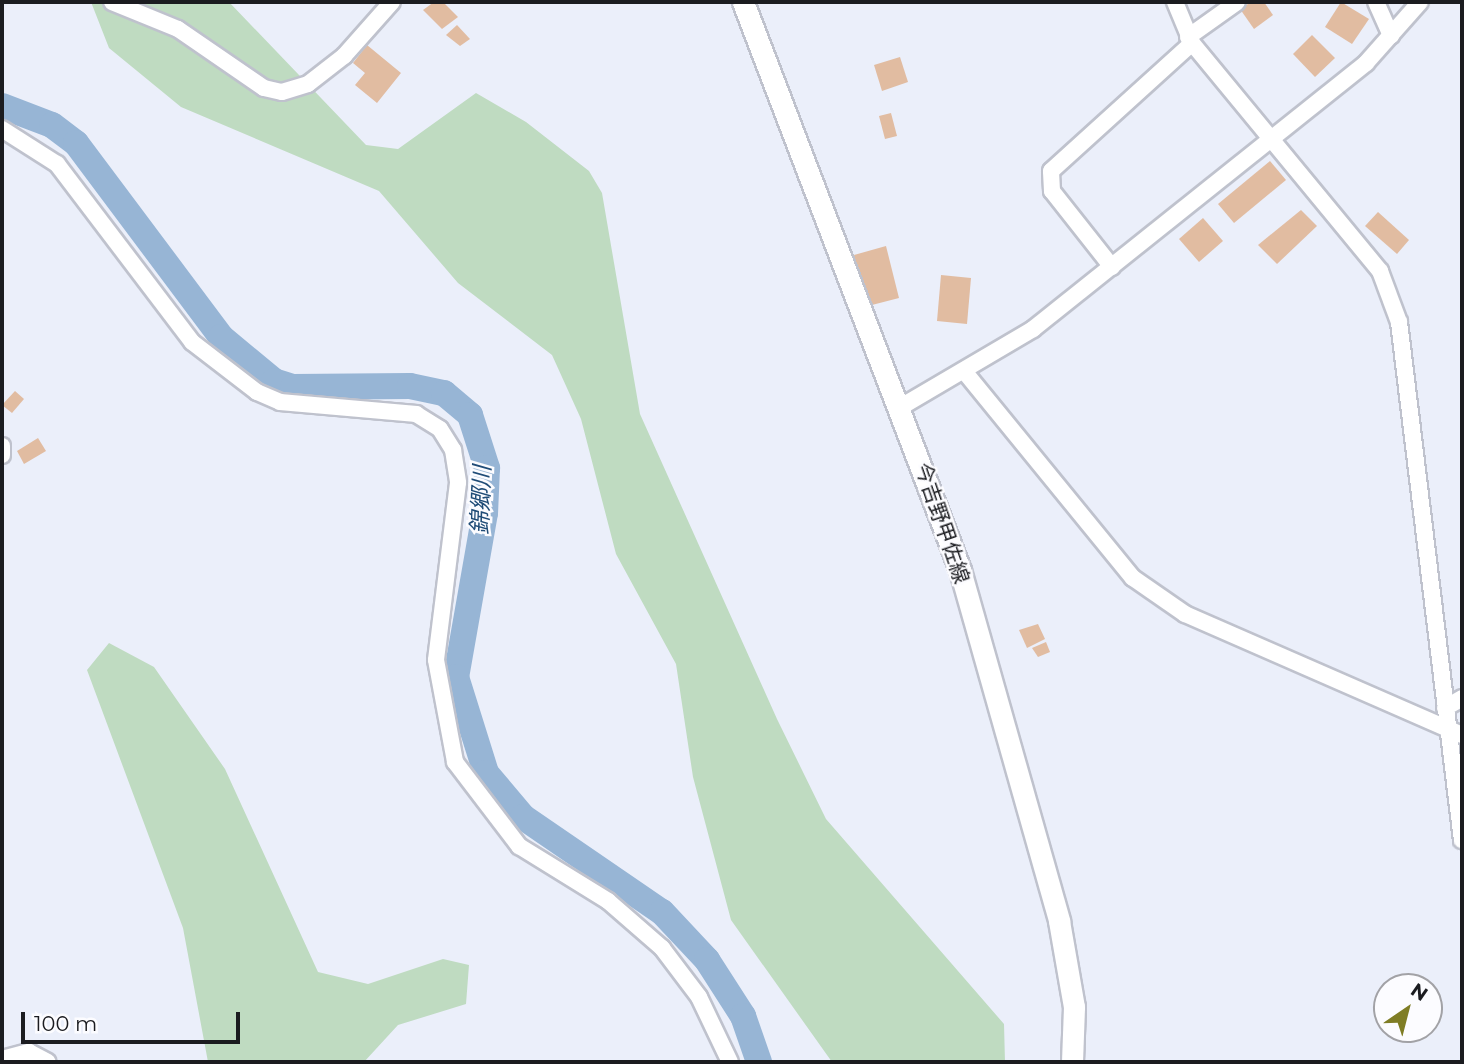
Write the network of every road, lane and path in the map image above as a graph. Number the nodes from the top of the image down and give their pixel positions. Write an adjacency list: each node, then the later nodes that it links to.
1 (112, 2): 2 (street)
2 (392, 2)
3 (743, 2): 14 (main road, 今吉野甲佐線)
4 (1175, 2): 9 (street)
5 (1237, 2): 9 (street)
6 (1376, 2): 8 (street)
7 (1420, 2): 8 (street)
8 (1391, 36): 11 (street)
9 (1190, 40): 11 (street); 12 (street)
10 (2, 129): 23 (street)
11 (1275, 139): 12 (street); 18 (street)
12 (1112, 267): 13 (street)
13 (964, 371): 14 (street); 18 (street)
14 (899, 408): 24 (main road, 今吉野甲佐線)
15 (2, 446): 16 (street)
16 (2, 455)
17 (1462, 698): 18 (street)
18 (1445, 716): 19 (street); 20 (street)
19 (1462, 735)
20 (1462, 840)
21 (2, 1059): 22 (street)
22 (48, 1062)
23 (730, 1062)
24 (1072, 1062)

